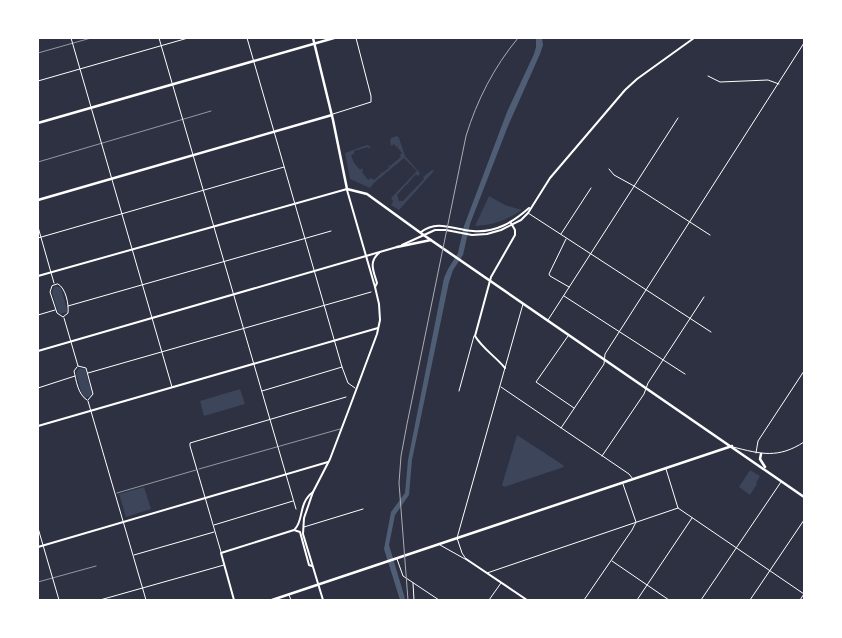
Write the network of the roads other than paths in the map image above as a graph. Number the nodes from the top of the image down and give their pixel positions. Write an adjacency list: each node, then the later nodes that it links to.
1 (71, 38): 11 (street)
2 (91, 38): 11 (lane)
3 (159, 38): 14 (street)
4 (188, 38): 14 (street)
5 (247, 38): 16 (street)
6 (313, 38): 12 (main road)
7 (334, 38): 12 (main road)
8 (352, 38): 10 (street)
9 (694, 38): 41 (street)
10 (355, 39): 24 (street)
11 (72, 43): 15 (lane); 17 (street)
12 (314, 43): 16 (main road); 24 (main road)
13 (804, 43): 21 (street)
14 (161, 45): 17 (street); 20 (street)
15 (38, 54)
16 (254, 61): 20 (main road); 28 (street)
17 (80, 69): 19 (street); 22 (street)
18 (708, 76): 21 (street)
19 (38, 81)
20 (172, 84): 22 (main road); 26 (street)
21 (779, 84): 44 (street)
22 (91, 108): 27 (main road); 29 (street)
23 (211, 111): 26 (lane)
24 (332, 114): 28 (main road); 37 (main road)
25 (678, 118): 35 (street)
26 (183, 120): 29 (lane); 30 (street)
27 (38, 123)
28 (274, 132): 30 (main road); 32 (street)
29 (102, 143): 31 (lane); 34 (street)
30 (193, 155): 34 (main road); 38 (street)
31 (38, 162)
32 (284, 167): 38 (street); 40 (street)
33 (609, 169): 35 (street)
34 (111, 178): 39 (main road); 43 (street)
35 (634, 186): 44 (street); 62 (street)
36 (591, 188): 51 (street)
37 (347, 189): 40 (street); 50 (main road); 63 (street)
38 (203, 191): 43 (street); 47 (street)
39 (38, 200)
40 (294, 202): 47 (street); 56 (street)
41 (531, 206): 42 (street); 45 (street)
42 (528, 213): 45 (street); 51 (street)
43 (122, 214): 55 (street); 60 (street)
44 (690, 222): 52 (street); 73 (street)
45 (511, 224): 49 (street); 68 (street)
46 (38, 226): 55 (street)
47 (213, 226): 60 (street); 64 (street)
48 (331, 230): 56 (street)
49 (458, 231): 50 (street); 53 (street)
50 (420, 232): 53 (main road)
51 (561, 234): 57 (street)
52 (710, 235)
53 (425, 236): 58 (main road); 59 (street)
54 (38, 238): 55 (street)
55 (41, 238): 66 (street)
56 (304, 238): 64 (street); 65 (street)
57 (566, 238): 62 (street); 72 (street)
58 (431, 240): 59 (main road); 68 (main road)
59 (397, 247): 61 (street)
60 (132, 249): 66 (street); 69 (street)
61 (382, 252): 63 (street); 71 (street)
62 (590, 254): 72 (street); 73 (street)
63 (366, 256): 65 (street); 71 (street)
64 (223, 261): 69 (street); 75 (street)
65 (314, 271): 75 (street); 80 (street)
66 (51, 272): 67 (street); 70 (street)
67 (38, 276)
68 (489, 280): 78 (main road); 92 (street)
69 (143, 284): 79 (street); 84 (street)
70 (54, 285): 79 (street); 81 (street)
71 (375, 287): 87 (street)
72 (569, 287): 76 (street)
73 (646, 290): 85 (street); 89 (street)
74 (371, 292): 80 (street)
75 (233, 295): 84 (street); 88 (street)
76 (564, 295): 86 (street); 89 (street)
77 (704, 297): 85 (street)
78 (523, 304): 86 (main road); 102 (street)
79 (68, 306): 83 (street)
80 (324, 306): 88 (street); 93 (street)
81 (56, 310): 82 (street); 83 (street)
82 (38, 315)
83 (63, 317): 94 (street)
84 (152, 318): 94 (street); 96 (street)
85 (690, 318): 90 (street); 98 (street)
86 (548, 320): 91 (main road)
87 (378, 328): 93 (street); 110 (street)
88 (243, 329): 96 (street); 99 (street)
89 (619, 332): 97 (street); 98 (street)
90 (711, 332)
91 (569, 335): 97 (main road); 116 (street)
92 (474, 336): 102 (street); 113 (street)
93 (334, 340): 99 (street); 101 (street)
94 (70, 342): 95 (street); 100 (street)
95 (38, 351)
96 (162, 352): 104 (street); 107 (street)
97 (604, 359): 111 (main road); 116 (street)
98 (663, 360): 105 (street); 111 (street)
99 (253, 364): 107 (street); 112 (street)
100 (78, 366): 104 (street); 106 (street)
101 (342, 367): 110 (street); 112 (street)
102 (505, 368): 108 (street)
103 (804, 371): 125 (street)
104 (88, 373): 115 (street)
105 (685, 374)
106 (75, 376): 109 (street); 115 (street)
107 (172, 386): 117 (street)
108 (500, 386): 120 (street); 153 (street)
109 (38, 388)
110 (357, 388): 121 (street)
111 (646, 388): 123 (main road); 127 (street)
112 (261, 391): 118 (street)
113 (459, 391)
114 (346, 397): 118 (street)
115 (88, 401): 117 (street)
116 (574, 408): 120 (street)
117 (91, 410): 119 (street); 137 (street)
118 (270, 419): 124 (street); 130 (street)
119 (38, 426)
120 (561, 428): 127 (street)
121 (342, 429): 124 (lane); 128 (street)
122 (804, 442): 126 (street)
123 (732, 446): 125 (street); 129 (main road); 131 (main road)
124 (278, 447): 130 (lane); 132 (street)
125 (756, 453): 126 (street)
126 (761, 454): 131 (main road)
127 (602, 456): 133 (street)
128 (329, 462): 132 (street); 136 (street)
129 (666, 468): 133 (main road); 141 (street)
130 (196, 470): 137 (lane); 139 (street)
131 (767, 470): 134 (main road)
132 (286, 475): 139 (street); 140 (street)
133 (633, 479): 135 (main road)
134 (782, 481): 138 (main road); 157 (street)
135 (623, 483): 147 (street); 153 (main road)
136 (313, 492): 150 (street); 151 (street)
137 (116, 493): 146 (street)
138 (804, 497)
139 (205, 498): 146 (street); 148 (street)
140 (294, 501): 142 (street); 148 (street)
141 (678, 508): 144 (street); 147 (street)
142 (296, 509)
143 (363, 509): 150 (street)
144 (693, 517): 157 (street); 173 (street)
145 (804, 520): 166 (street)
146 (123, 522): 155 (street); 159 (street)
147 (636, 522): 162 (street); 167 (street)
148 (213, 526): 152 (street)
149 (38, 528): 155 (street)
150 (303, 528): 165 (street)
151 (294, 530): 158 (street); 165 (street)
152 (214, 532): 158 (street); 159 (street)
153 (457, 538): 154 (main road); 161 (street)
154 (440, 544): 160 (main road); 161 (street)
155 (43, 545): 156 (street); 168 (street)
156 (38, 547)
157 (737, 548): 166 (street); 191 (street)
158 (221, 553): 163 (street)
159 (134, 556): 174 (street)
160 (395, 559): 170 (street); 172 (main road)
161 (466, 559): 167 (street)
162 (612, 560): 173 (street); 188 (street)
163 (224, 565): 174 (street); 180 (street)
164 (96, 566): 168 (lane)
165 (313, 567): 172 (street)
166 (770, 570): 175 (street); 192 (street)
167 (486, 573): 171 (street)
168 (52, 578): 169 (lane); 177 (street)
169 (38, 582)
170 (412, 583): 184 (street); 185 (street)
171 (501, 583): 186 (street); 187 (street)
172 (318, 585): 176 (main road); 183 (street)
173 (647, 585): 189 (street); 190 (street)
174 (143, 588): 178 (street); 179 (street)
175 (804, 594): 193 (street)
176 (289, 595): 181 (main road); 182 (street)
177 (59, 600)
178 (100, 600)
179 (146, 600)
180 (234, 600)
181 (272, 600)
182 (291, 600)
183 (323, 600)
184 (414, 600)
185 (439, 600)
186 (489, 600)
187 (527, 600)
188 (584, 600)
189 (637, 600)
190 (669, 600)
191 (701, 600)
192 (750, 600)
193 (800, 600)

